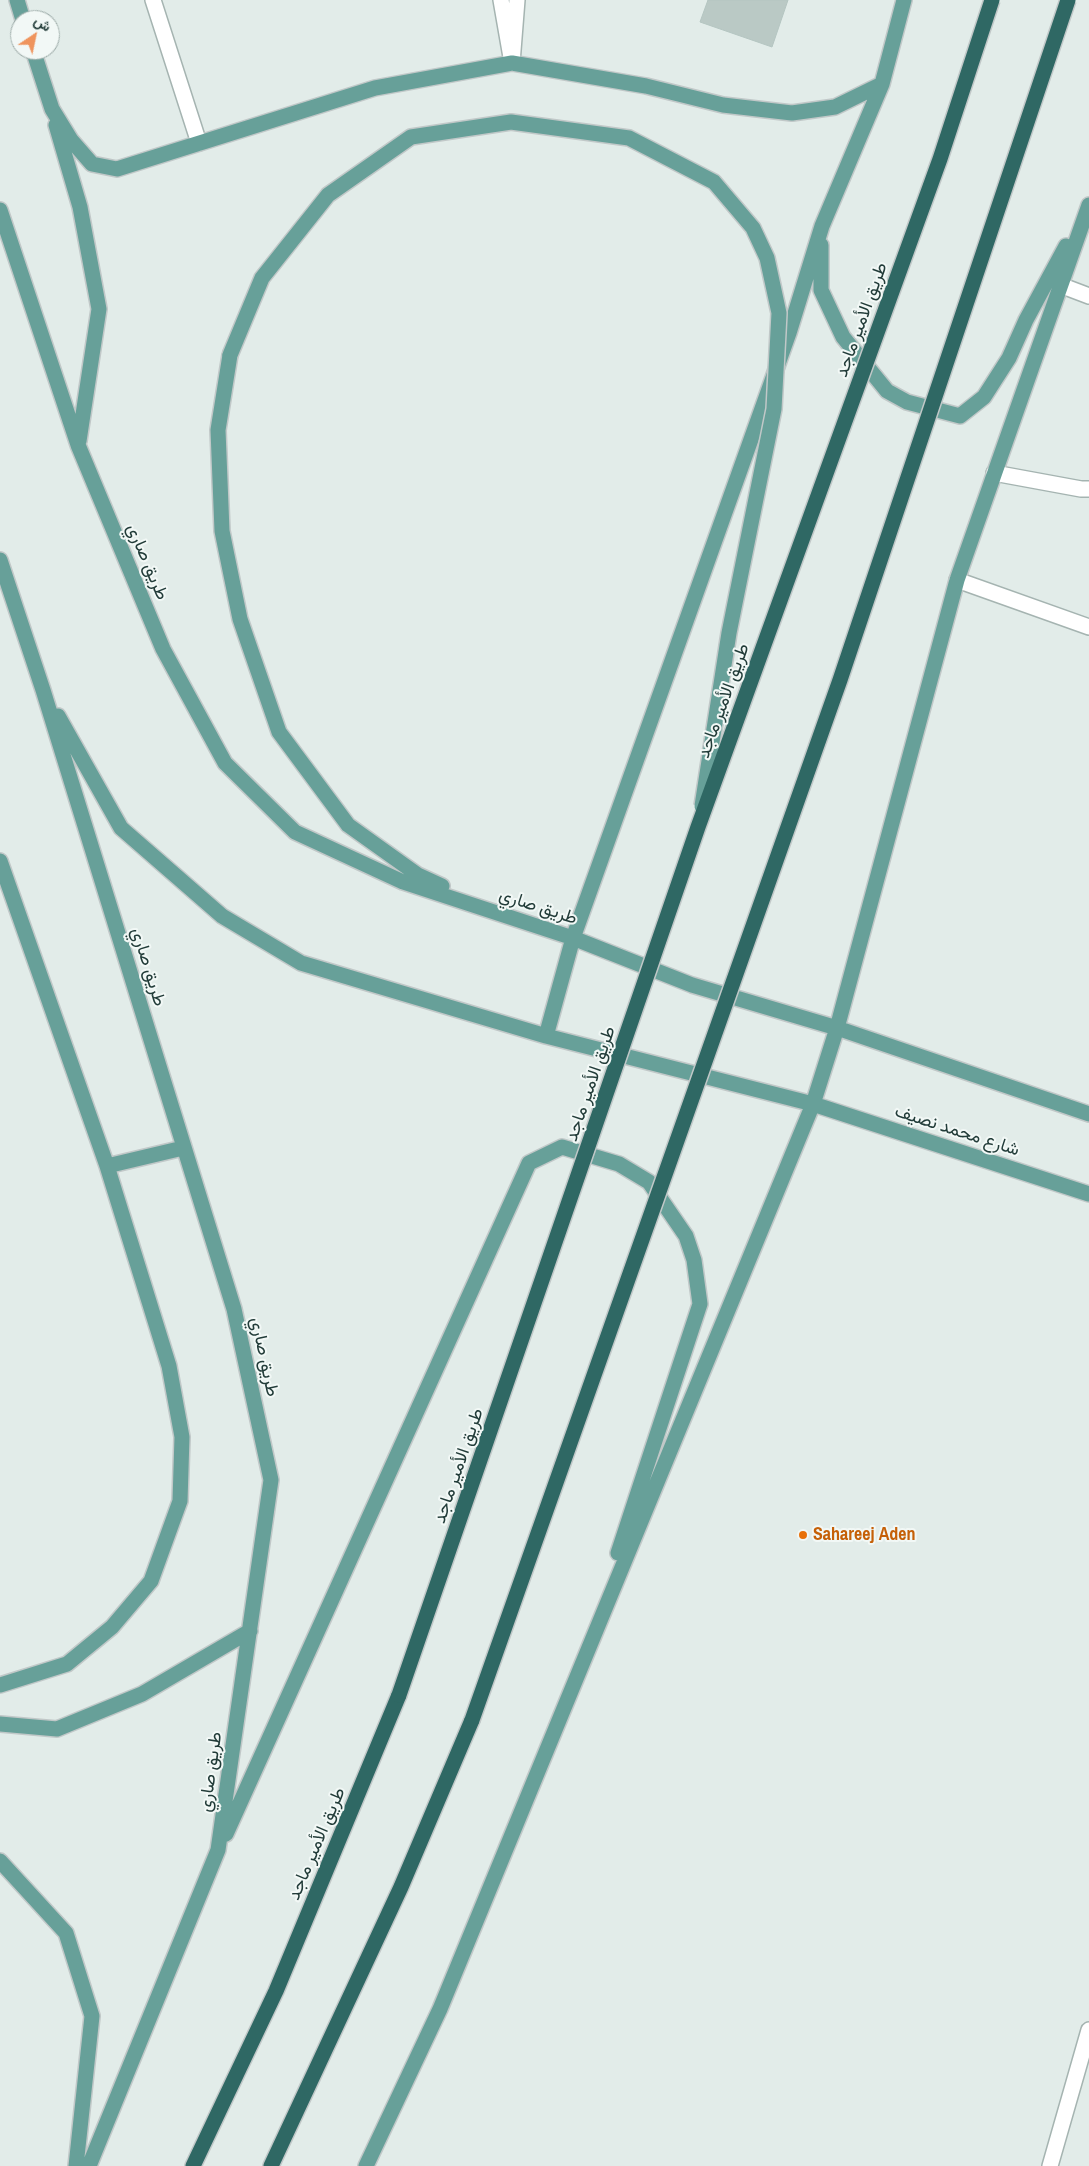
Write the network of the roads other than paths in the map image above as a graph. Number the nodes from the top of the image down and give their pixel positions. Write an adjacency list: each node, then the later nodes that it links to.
1 (153, 0): 11 (street)
2 (501, 0): 8 (street)
3 (517, 0): 8 (street)
4 (904, 0): 9 (main road)
5 (992, 0): 24 (highway, طريق الأمير ماجد, bridge)
6 (1068, 0): 45 (highway, bridge)
7 (36, 60): 10 (main road)
8 (512, 63): 9 (main road); 11 (main road)
9 (882, 84): 14 (main road)
10 (50, 103): 11 (main road); 17 (main road)
11 (199, 143)
12 (1089, 205): 14 (main road); 15 (main road)
13 (0, 210): 17 (main road, طريق صاري)
14 (822, 226): 27 (main road)
15 (1060, 285): 16 (street); 18 (main road)
16 (1089, 296)
17 (78, 445): 26 (main road, طريق صاري)
18 (994, 473): 19 (street); 21 (main road)
19 (1089, 489)
20 (0, 560): 23 (main road, طريق صاري)
21 (957, 580): 22 (street); 28 (main road)
22 (1089, 627)
23 (43, 690): 29 (main road, شارع محمد نصيف); 32 (main road, طريق صاري)
24 (698, 827): 26 (main road, bridge); 44 (highway, طريق الأمير ماجد, bridge)
25 (0, 861): 33 (main road)
26 (519, 921): 27 (main road, طريق صاري)
27 (573, 938): 28 (main road, طريق صاري); 29 (main road)
28 (837, 1028): 30 (main road); 31 (main road)
29 (546, 1036): 30 (main road, شارع محمد نصيف)
30 (813, 1104): 34 (main road, شارع محمد نصيف); 36 (main road)
31 (1089, 1114)
32 (183, 1148): 33 (main road); 35 (main road, طريق صاري)
33 (107, 1166): 37 (main road)
34 (1089, 1194)
35 (250, 1631): 38 (main road); 39 (main road, طريق صاري)
36 (577, 1676): 39 (main road); 46 (main road)
37 (0, 1685)
38 (0, 1724)
39 (218, 1850): 43 (main road, طريق صاري)
40 (0, 1861): 42 (main road)
41 (1089, 2030): 47 (street)
42 (76, 2166)
43 (89, 2166)
44 (193, 2166)
45 (271, 2166)
46 (366, 2166)
47 (1050, 2166)

